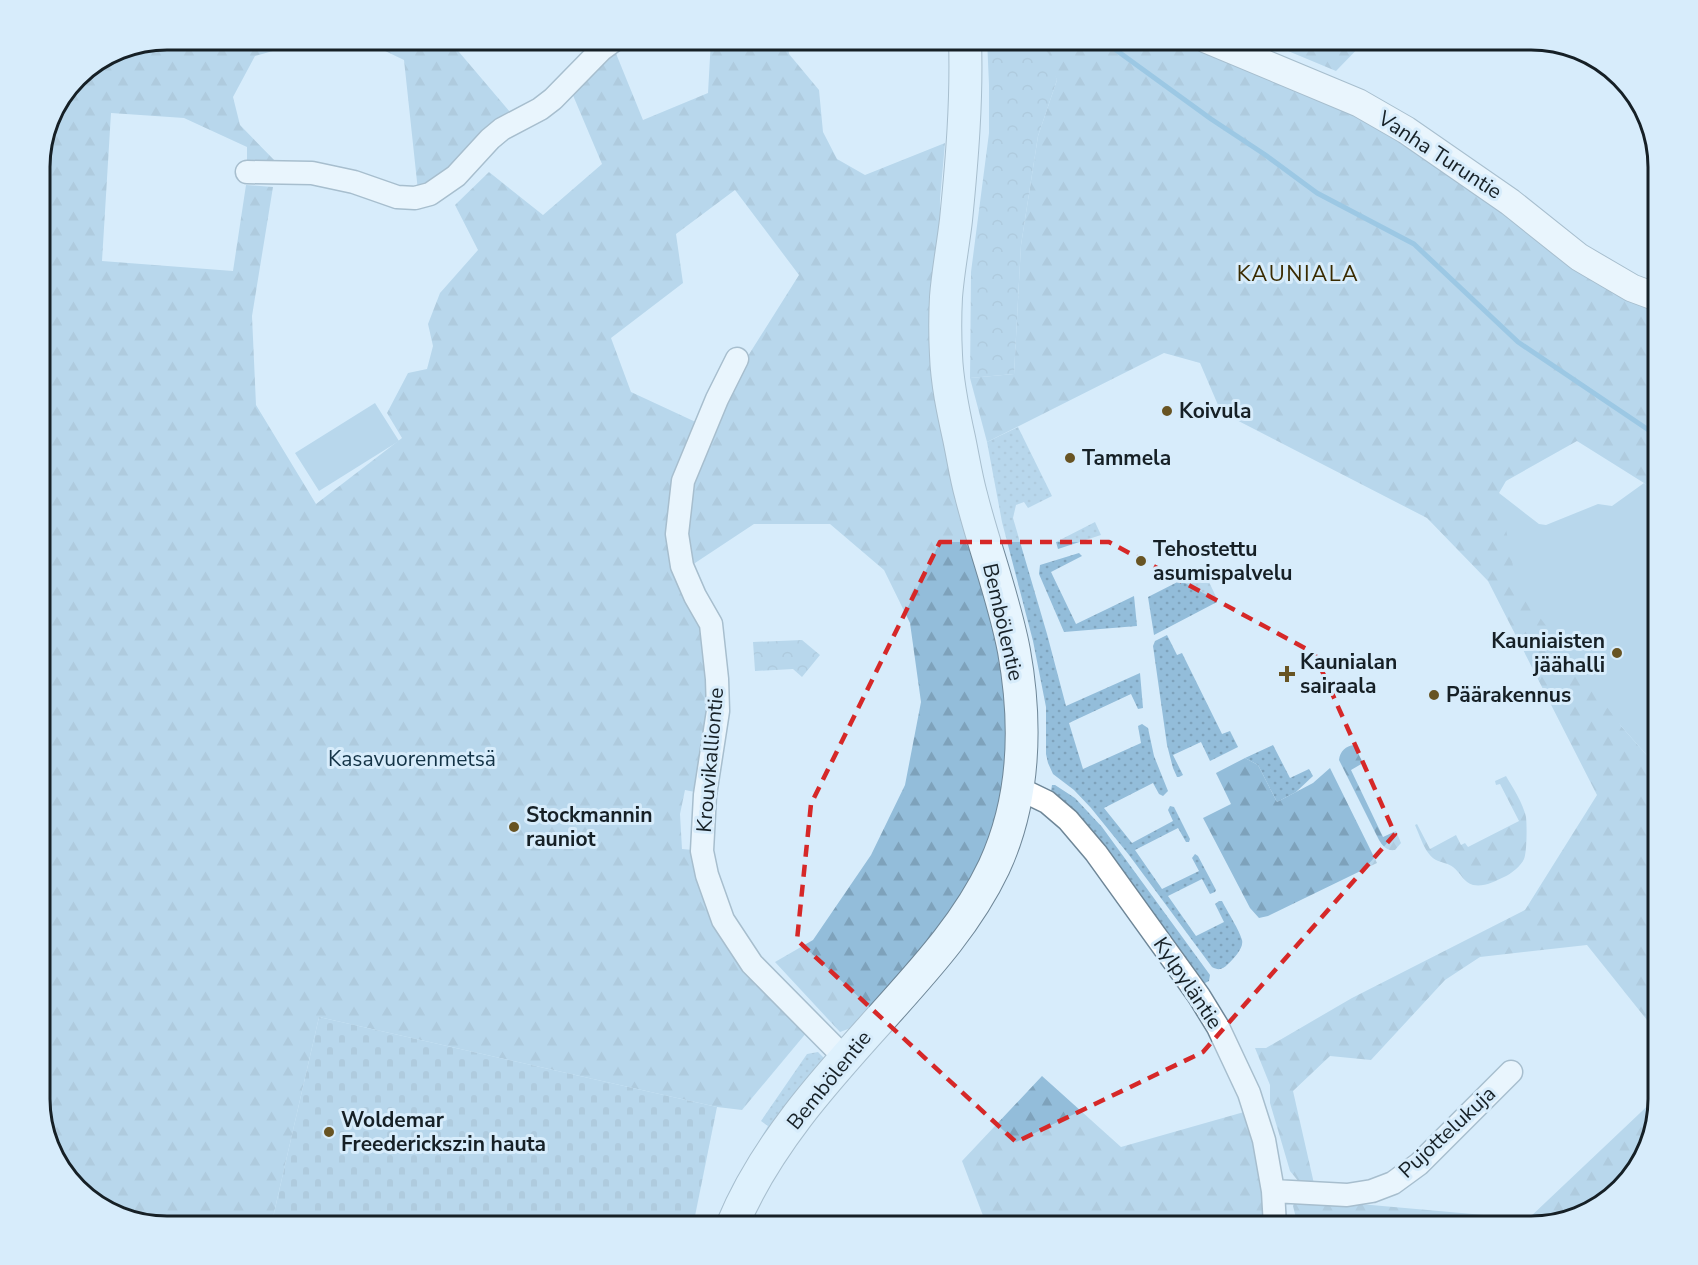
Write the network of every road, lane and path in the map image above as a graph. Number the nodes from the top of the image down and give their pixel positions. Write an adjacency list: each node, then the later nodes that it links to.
1 (601, 50): 4 (street)
2 (965, 50): 7 (main road, Bembölentie)
3 (1232, 50): 5 (street, Vanha Turuntie)
4 (247, 172)
5 (1648, 294)
6 (737, 359): 8 (street, Krouvikalliontie)
7 (1018, 788): 8 (main road, Bembölentie); 10 (street, Kylpyläntie)
8 (844, 1058): 11 (main road, Bembölentie)
9 (1511, 1072): 10 (street, Pujottelukuja)
10 (1273, 1191): 12 (street, Kylpyläntie)
11 (736, 1216)
12 (1274, 1216)

